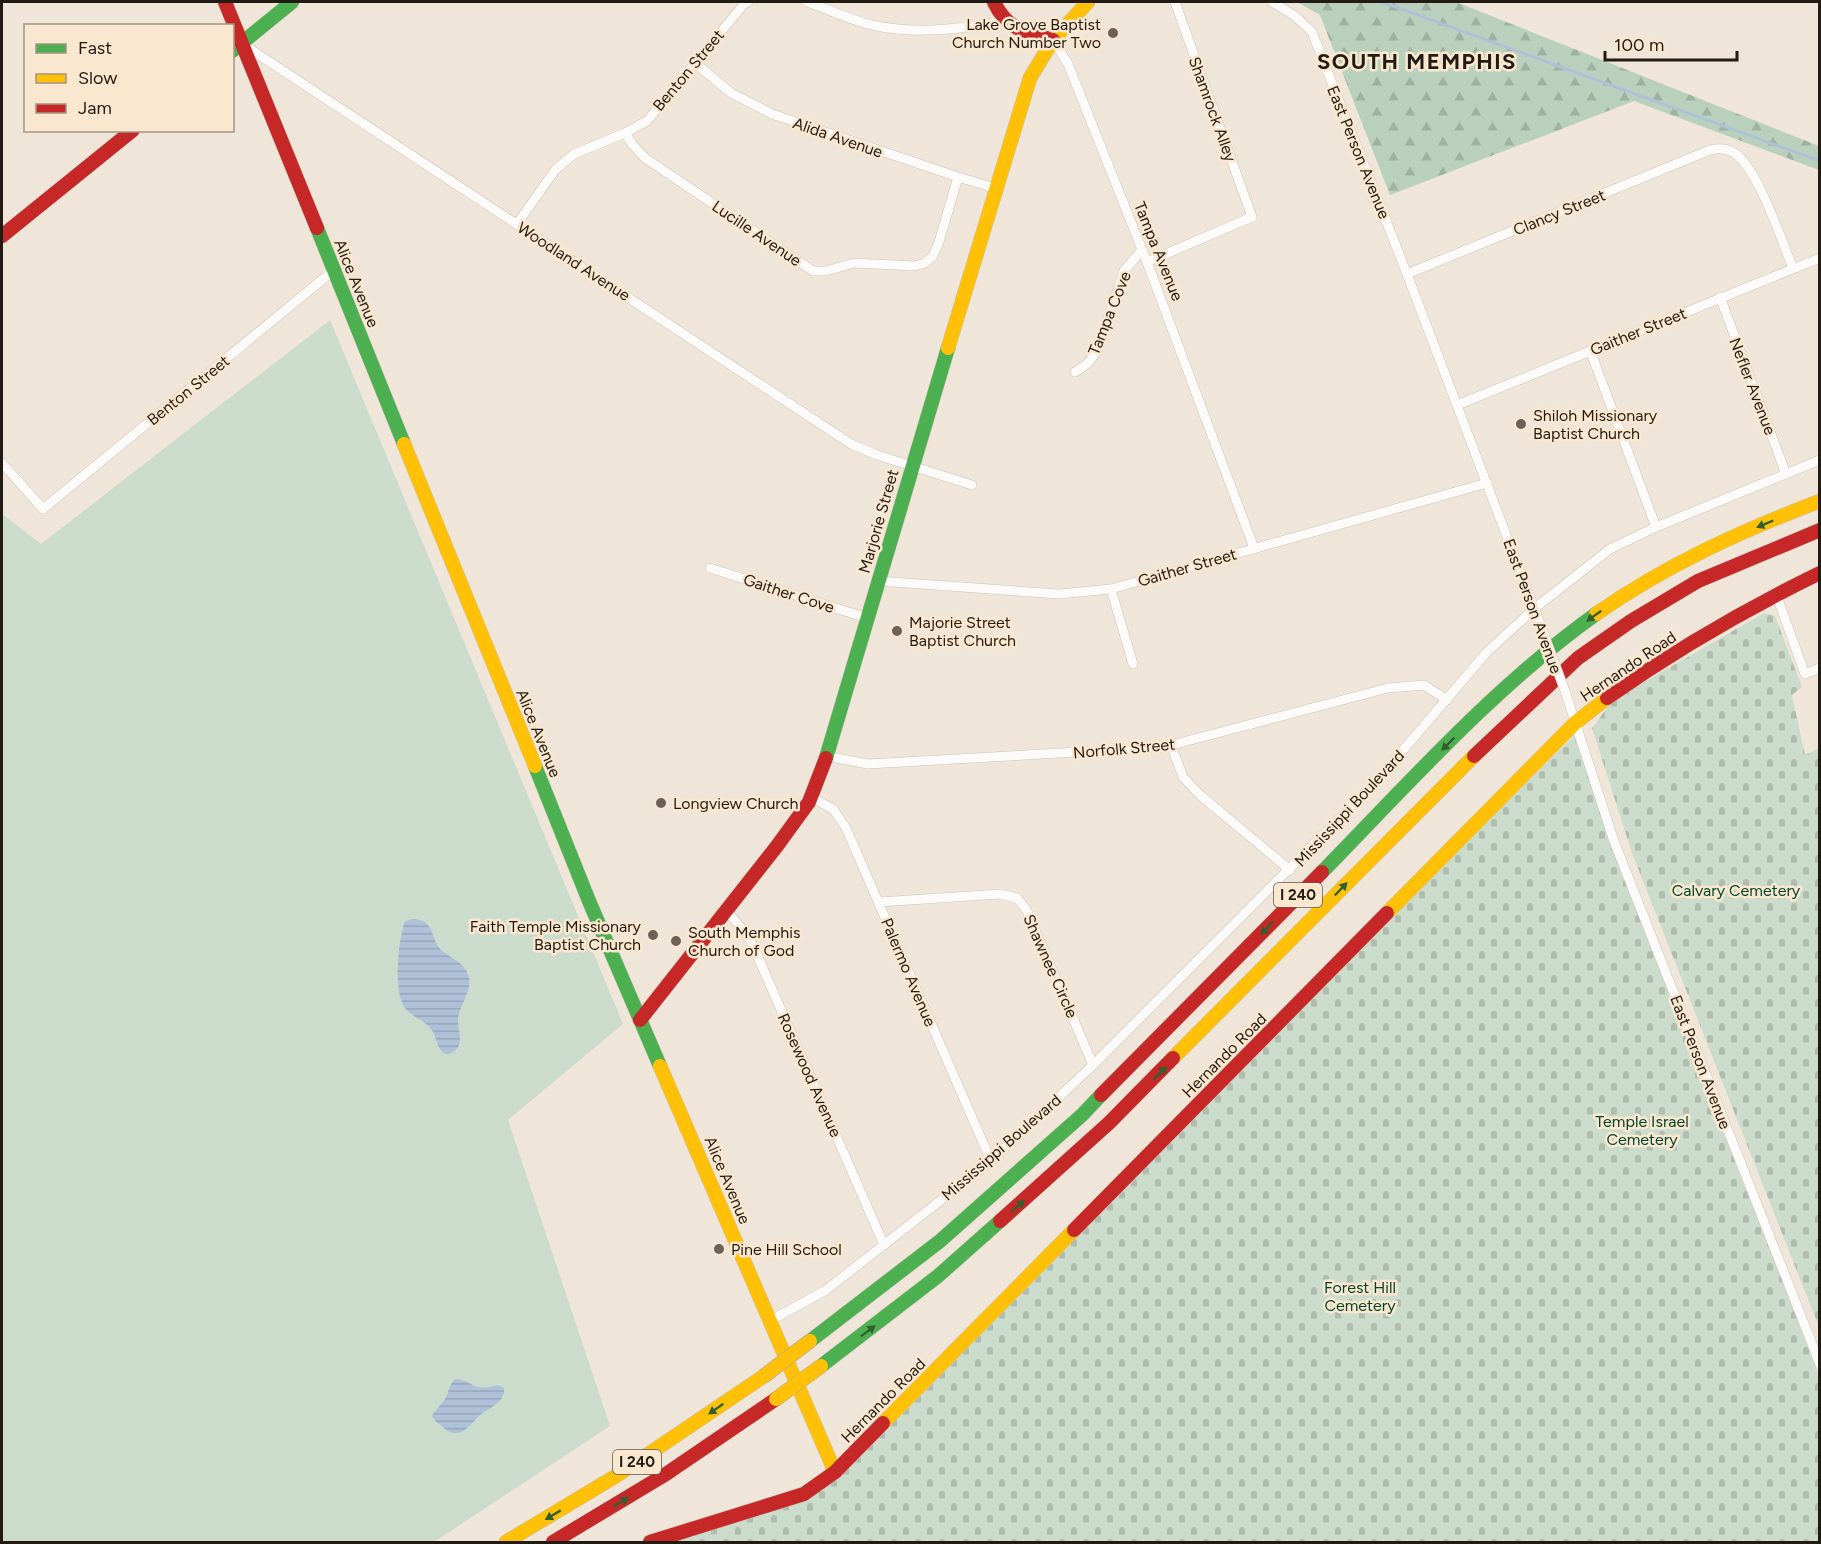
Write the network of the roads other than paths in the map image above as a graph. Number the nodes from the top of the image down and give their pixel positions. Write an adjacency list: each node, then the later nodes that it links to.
1 (225, 2): 10 (main road, Alice Avenue)
2 (292, 2): 12 (main road)
3 (748, 2): 13 (street, Benton Street)
4 (807, 2): 9 (street)
5 (994, 2): 9 (main road)
6 (1088, 2): 11 (main road, Marjorie Street)
7 (1175, 2): 22 (street, Shamrock Alley)
8 (1272, 2): 25 (street, East Person Avenue)
9 (1005, 21): 11 (main road)
10 (231, 24)
11 (1053, 40): 17 (main road, Marjorie Street); 20 (street, Tampa Avenue)
12 (237, 48): 18 (street, Woodland Avenue); 24 (main road, Alice Avenue)
13 (694, 62): 15 (street, Benton Street); 16 (street, Alida Avenue)
14 (131, 132): 19 (main road)
15 (625, 133): 16 (street, Lucille Avenue); 18 (street, Benton Street)
16 (957, 177): 17 (street, Alida Avenue)
17 (995, 188): 32 (main road, Marjorie Street)
18 (517, 224): 32 (street, Woodland Avenue)
19 (2, 236)
20 (1141, 251): 22 (street, Tampa Avenue); 28 (street, Tampa Cove)
21 (1820, 258): 23 (street, Gaither Street)
22 (1147, 262): 39 (street, Tampa Avenue)
23 (1793, 268): 25 (street, Clancy Street); 26 (street, Gaither Street)
24 (334, 270): 31 (street, Benton Street); 57 (main road, Alice Avenue)
25 (1407, 274): 29 (street, East Person Avenue)
26 (1720, 297): 27 (street, Gaither Street); 33 (street, Nefler Avenue)
27 (1590, 350): 29 (street, Gaither Street); 37 (street)
28 (1075, 372)
29 (1458, 405): 34 (street, East Person Avenue)
30 (1820, 460): 33 (street, Mississippi Boulevard)
31 (2, 463)
32 (912, 465): 35 (street, Woodland Avenue); 42 (main road, Marjorie Street)
33 (1786, 474): 37 (street, Mississippi Boulevard)
34 (1487, 483): 39 (street, Gaither Street); 45 (street, East Person Avenue)
35 (972, 485)
36 (1820, 501): 64 (main road, I 240, one-way to 64, bridge)
37 (1656, 527): 45 (street, Mississippi Boulevard)
38 (1820, 530): 65 (main road, I 240, one-way to 38, bridge)
39 (1254, 548): 43 (street, Gaither Street)
40 (710, 568): 46 (street, Gaither Cove)
41 (1820, 573): 44 (main road, Hernando Road)
42 (878, 581): 43 (street, Gaither Street); 46 (main road, Marjorie Street)
43 (1111, 589): 47 (street)
44 (1776, 594): 48 (street); 50 (main road, Hernando Road)
45 (1535, 608): 49 (street, Mississippi Boulevard); 50 (street, East Person Avenue, bridge)
46 (867, 618): 52 (main road, Marjorie Street)
47 (1133, 664)
48 (1820, 668)
49 (1447, 700): 51 (street, Norfolk Street); 54 (street, Mississippi Boulevard)
50 (1575, 723): 62 (street, East Person Avenue); 63 (main road, Hernando Road)
51 (1171, 745): 52 (street, Norfolk Street); 54 (street)
52 (826, 756): 53 (main road, Marjorie Street)
53 (811, 797): 55 (street, Palermo Avenue); 56 (main road, Marjorie Street)
54 (1290, 870): 58 (street, Mississippi Boulevard)
55 (879, 902): 58 (street, Shawnee Circle); 59 (street, Palermo Avenue)
56 (727, 910): 57 (main road, Marjorie Street); 60 (street, Rosewood Avenue)
57 (640, 1020): 61 (main road, Alice Avenue)
58 (1094, 1065): 59 (street, Mississippi Boulevard)
59 (991, 1161): 60 (street, Mississippi Boulevard)
60 (884, 1245): 61 (street, Mississippi Boulevard)
61 (770, 1321): 63 (main road, Alice Avenue)
62 (1820, 1364)
63 (835, 1472): 66 (main road, Hernando Road)
64 (506, 1542)
65 (553, 1542)
66 (650, 1542)

